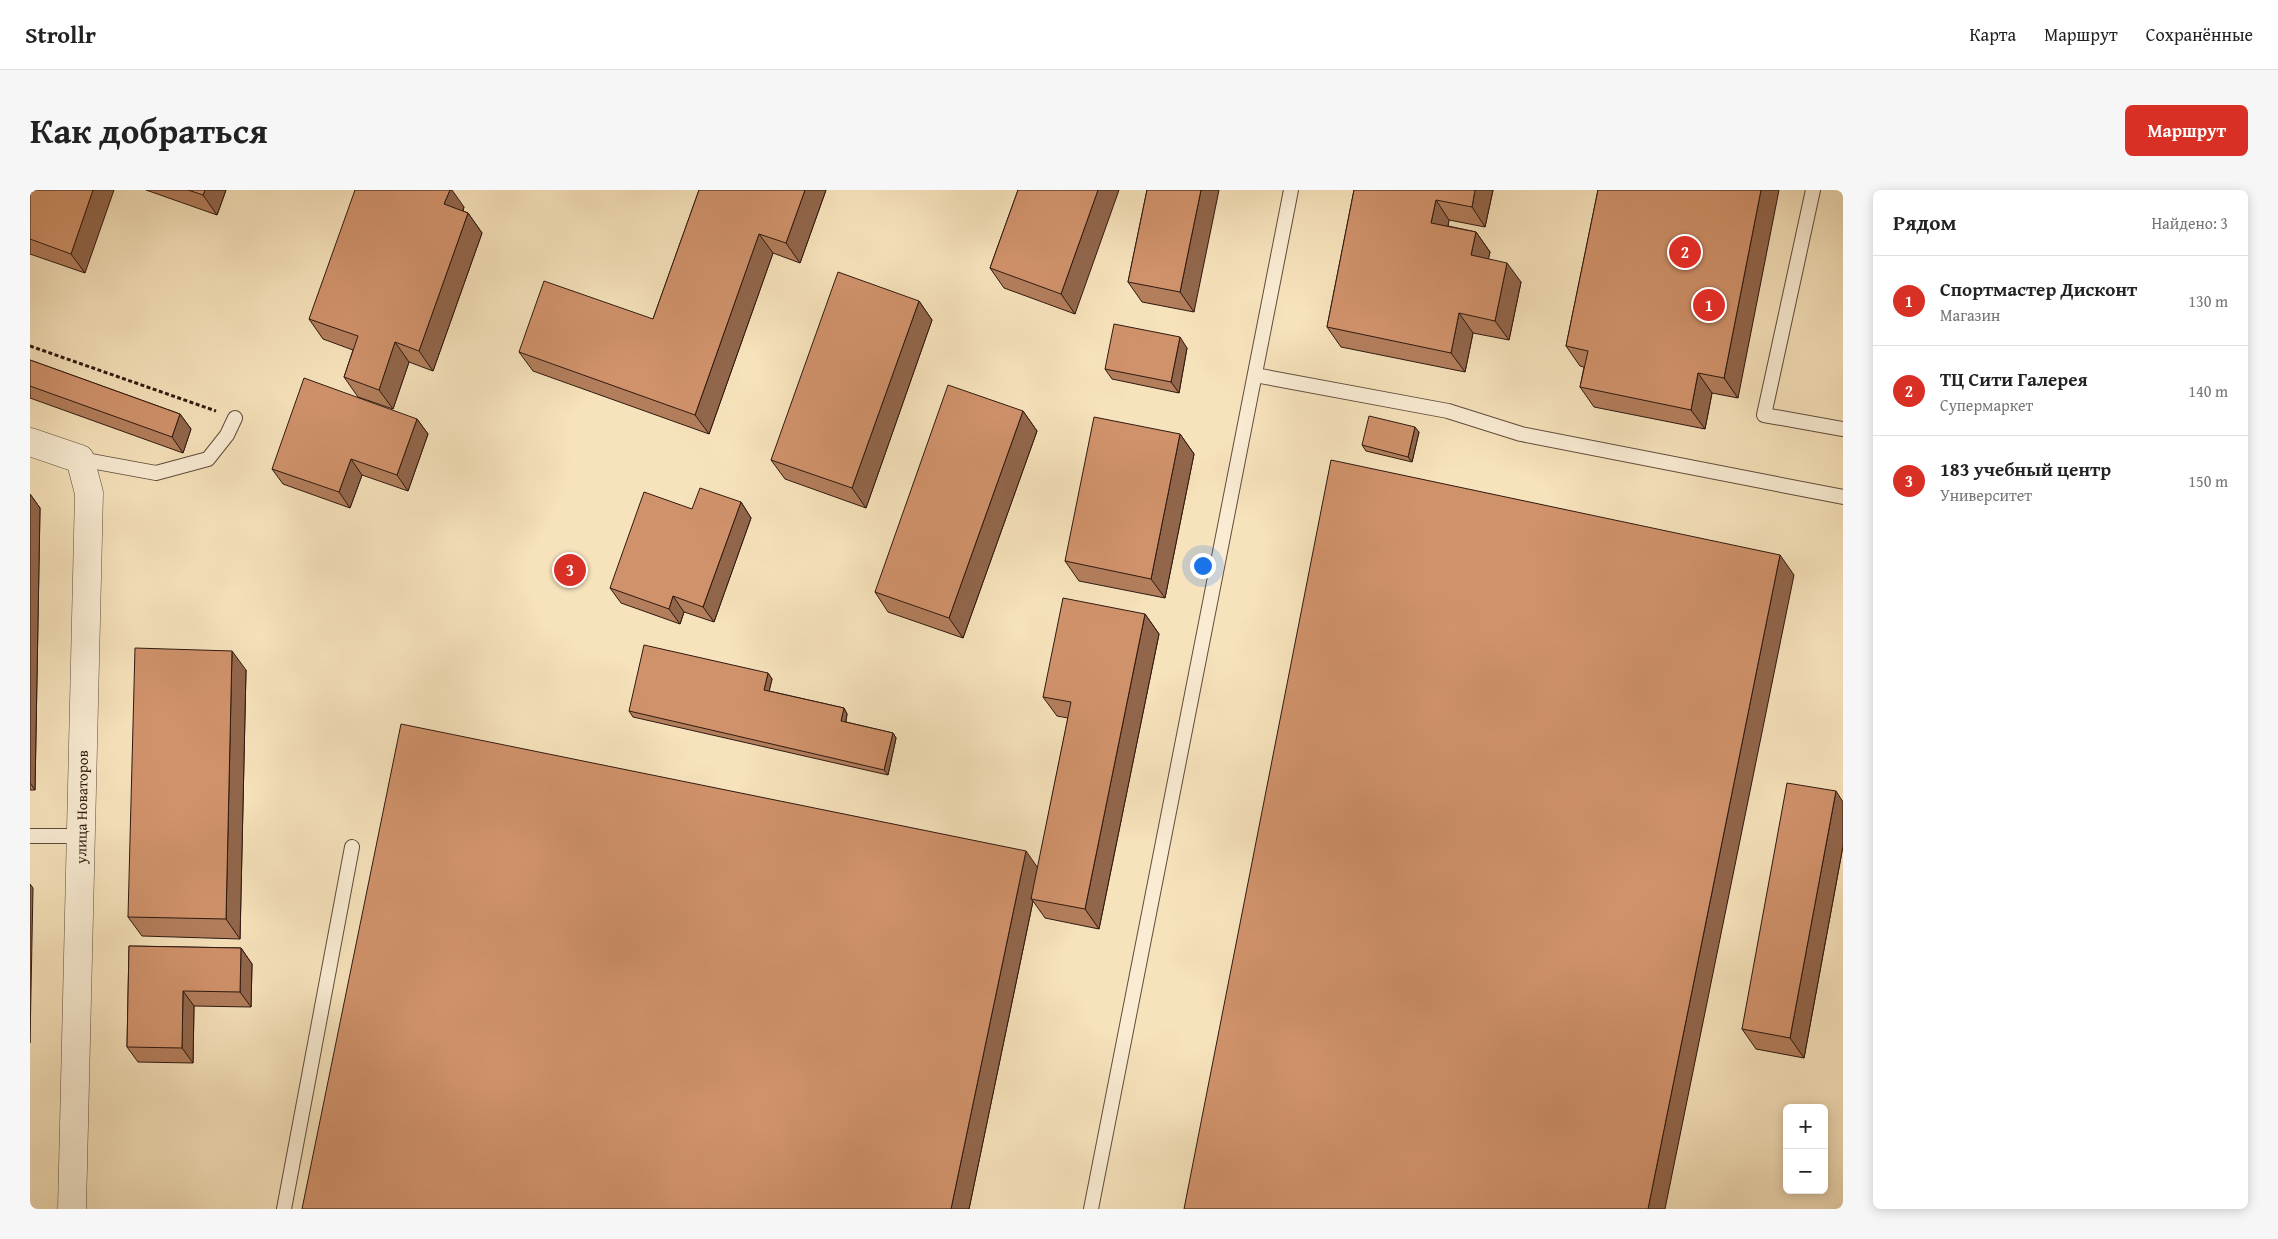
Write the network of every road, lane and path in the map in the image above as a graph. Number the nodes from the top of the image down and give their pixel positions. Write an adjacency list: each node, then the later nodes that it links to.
1 (1291, 190): 4 (lane)
2 (1813, 190): 6 (lane)
3 (30, 346): 5 (path)
4 (1255, 375): 9 (lane); 15 (lane)
5 (235, 418): 8 (lane)
6 (1843, 429)
7 (30, 442): 8 (street)
8 (80, 459): 11 (street, улица Новаторов)
9 (1843, 497)
10 (30, 836): 11 (lane)
11 (81, 836): 13 (street, улица Новаторов)
12 (352, 846): 14 (lane)
13 (72, 1209)
14 (284, 1209)
15 (1091, 1209)

